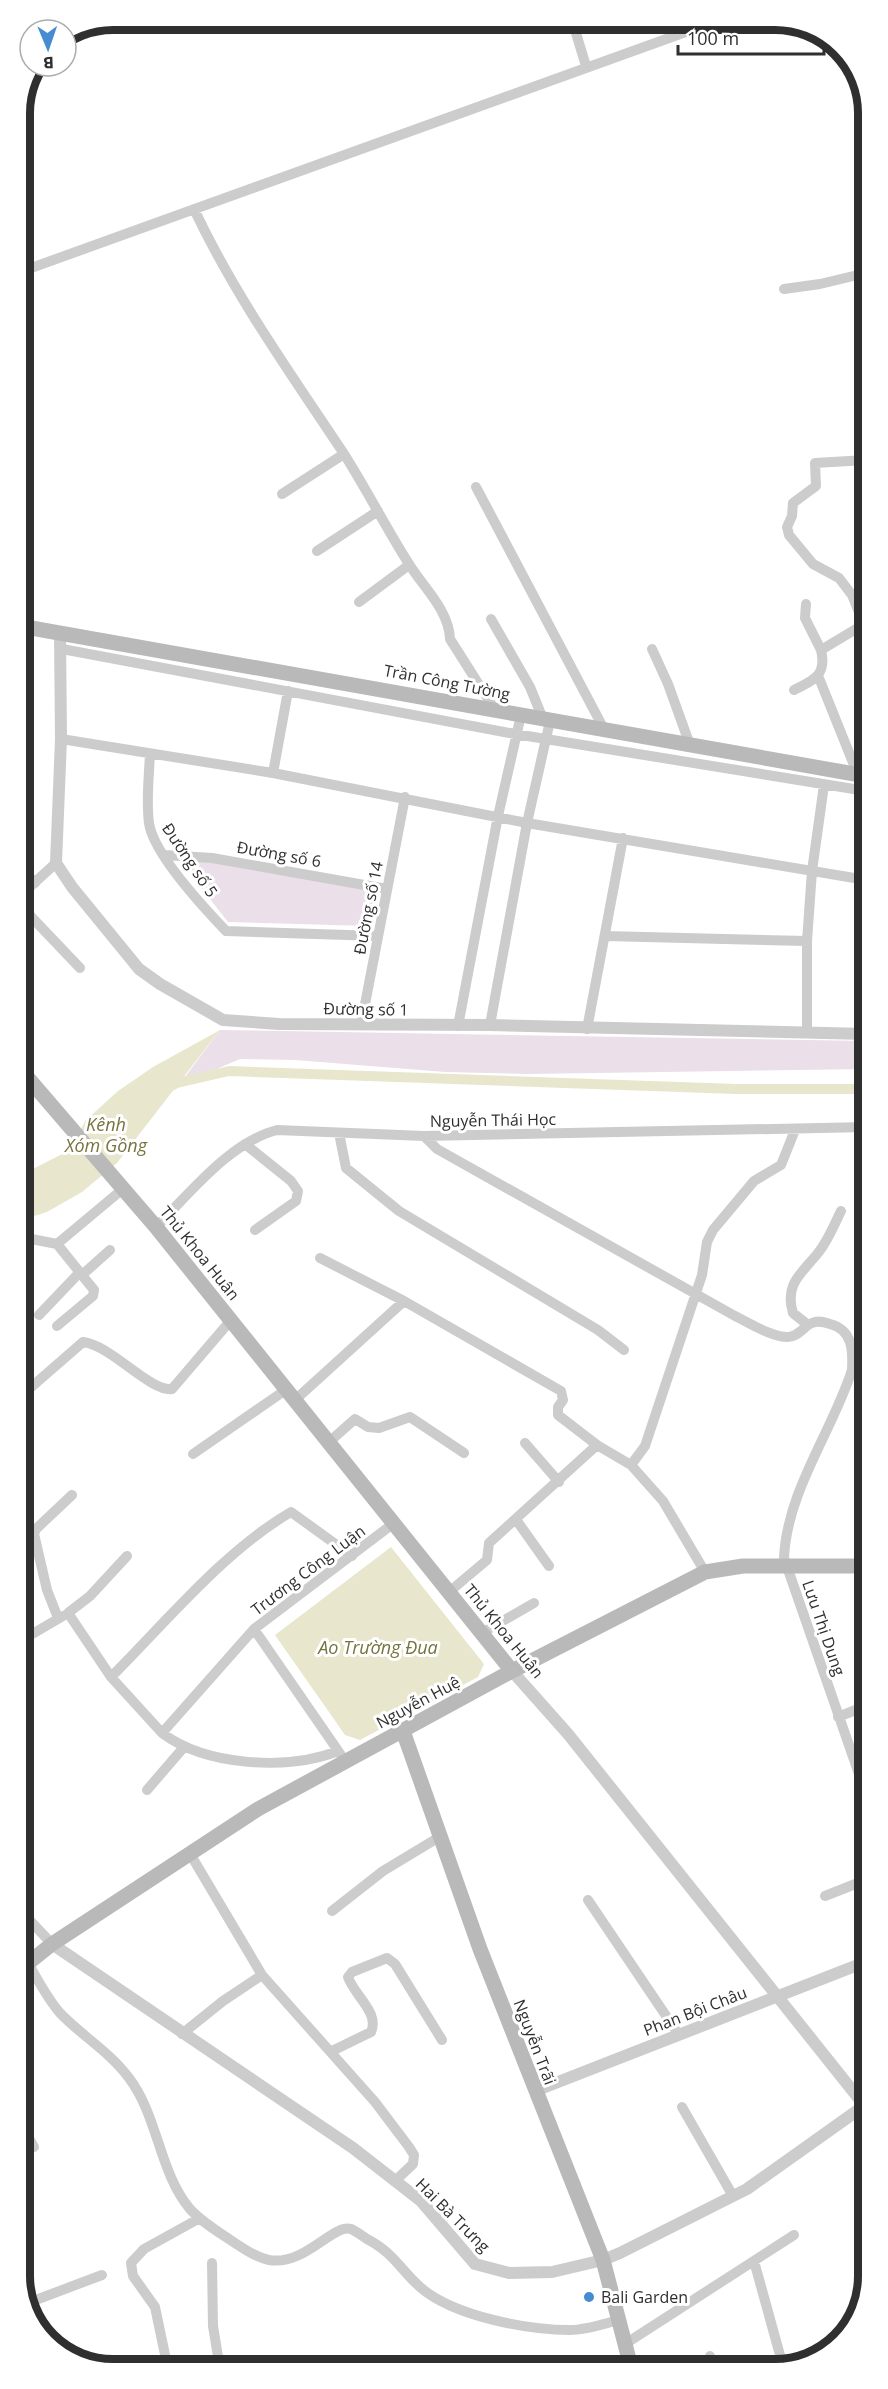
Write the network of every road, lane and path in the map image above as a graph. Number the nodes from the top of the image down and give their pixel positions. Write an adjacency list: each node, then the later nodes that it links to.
1 (575, 30): 3 (street)
2 (690, 30): 3 (street)
3 (586, 66): 4 (street)
4 (194, 210): 5 (street); 8 (street)
5 (30, 268)
6 (858, 275): 7 (street)
7 (784, 289)
8 (344, 454): 11 (street); 12 (street)
9 (858, 460): 17 (street)
10 (476, 487): 31 (street)
11 (282, 494)
12 (378, 511): 13 (street); 14 (street)
13 (317, 551)
14 (409, 566): 15 (street); 28 (street)
15 (359, 602)
16 (806, 604): 24 (street)
17 (858, 608)
18 (491, 619): 30 (street)
19 (30, 628): 21 (main road, Trần Công Tường)
20 (858, 628): 24 (street)
21 (60, 633): 23 (street); 28 (main road, Trần Công Tường)
22 (652, 649): 35 (street)
23 (62, 650): 27 (street); 33 (street)
24 (821, 650): 25 (street)
25 (819, 678): 26 (street); 37 (street)
26 (794, 690)
27 (288, 691): 32 (street); 38 (street)
28 (495, 710): 29 (main road, Trần Công Tường)
29 (521, 715): 30 (main road, Trần Công Tường); 32 (street)
30 (546, 720): 31 (main road, Trần Công Tường); 34 (street)
31 (605, 730): 35 (main road, Trần Công Tường)
32 (515, 734): 34 (street); 43 (street)
33 (61, 739): 36 (street); 47 (street)
34 (545, 739): 40 (street); 44 (street)
35 (690, 745): 39 (main road, Trần Công Tường)
36 (150, 754): 38 (street); 46 (street, Đường số 5)
37 (858, 767)
38 (273, 773): 42 (street)
39 (858, 775)
40 (824, 785): 41 (street); 48 (street)
41 (858, 790)
42 (405, 797): 43 (street); 53 (street, Đường số 14)
43 (498, 816): 44 (street); 61 (street)
44 (527, 823): 45 (street); 60 (street)
45 (622, 838): 48 (street); 56 (street)
46 (165, 855): 53 (street, Đường số 6); 55 (street, Đường số 5)
47 (56, 863): 51 (street); 59 (street, Đường số 1)
48 (812, 872): 50 (street); 57 (street)
49 (30, 878): 51 (street)
50 (858, 879)
51 (34, 883): 52 (street)
52 (30, 887)
53 (387, 889): 55 (street, Đường số 14)
54 (30, 915): 58 (street)
55 (378, 936): 59 (street, Đường số 14)
56 (605, 936): 57 (street); 62 (street)
57 (807, 941): 63 (street)
58 (80, 968)
59 (361, 1025): 61 (street, Đường số 1)
60 (490, 1025): 61 (street, Đường số 1); 62 (street, Đường số 1)
61 (458, 1026)
62 (587, 1029): 63 (street, Đường số 1)
63 (807, 1033): 64 (street, Đường số 1)
64 (858, 1034)
65 (30, 1081): 71 (main road, Thủ Khoa Huân)
66 (858, 1127): 67 (street, Nguyễn Thái Học)
67 (795, 1130): 69 (street, Nguyễn Thái Học); 80 (street)
68 (339, 1133): 69 (street, Nguyễn Thái Học); 70 (street, Nguyễn Thái Học); 86 (street)
69 (424, 1136): 80 (street)
70 (245, 1144): 73 (street, Nguyễn Thái Học); 74 (street)
71 (120, 1184): 73 (main road, Thủ Khoa Huân); 76 (street)
72 (841, 1211): 84 (street)
73 (156, 1227): 83 (main road, Thủ Khoa Huân)
74 (255, 1230)
75 (30, 1239): 76 (street)
76 (57, 1244): 79 (street)
77 (110, 1250): 79 (street)
78 (320, 1258): 81 (street)
79 (81, 1274): 82 (street); 85 (street)
80 (695, 1294): 84 (street); 94 (street)
81 (404, 1301): 88 (street); 91 (street)
82 (39, 1316)
83 (231, 1320): 87 (street); 88 (main road, Thủ Khoa Huân)
84 (808, 1325): 103 (street, Lưu Thị Dung)
85 (57, 1326)
86 (624, 1350)
87 (30, 1388)
88 (291, 1394): 89 (main road, Thủ Khoa Huân); 92 (street)
89 (329, 1442): 93 (street); 98 (main road, Thủ Khoa Huân)
90 (525, 1443): 95 (street)
91 (597, 1445): 94 (street); 95 (street)
92 (193, 1454)
93 (464, 1454)
94 (631, 1465): 104 (street)
95 (559, 1482): 97 (street)
96 (72, 1495): 107 (street)
97 (517, 1521): 101 (street); 105 (street)
98 (394, 1523): 100 (street, Trương Công Luận); 105 (main road, Thủ Khoa Huân)
99 (127, 1556): 107 (street)
100 (352, 1556): 108 (street, Trương Công Luận); 112 (street)
101 (549, 1566)
102 (858, 1566): 103 (main road, Nguyễn Huệ)
103 (787, 1567): 104 (main road, Nguyễn Huệ); 114 (street, Lưu Thị Dung)
104 (705, 1572): 111 (main road, Nguyễn Huệ)
105 (449, 1592): 109 (main road, Thủ Khoa Huân)
106 (534, 1603): 109 (street)
107 (63, 1615): 110 (street); 112 (street)
108 (254, 1629): 116 (street); 118 (street, Trương Công Luận)
109 (482, 1633): 111 (main road, Thủ Khoa Huân)
110 (30, 1635)
111 (512, 1671): 115 (main road, Nguyễn Huệ); 133 (street, Thủ Khoa Huân)
112 (111, 1677): 116 (street)
113 (858, 1709): 114 (street)
114 (838, 1717): 119 (street, Lưu Thị Dung)
115 (403, 1731): 118 (main road, Nguyễn Huệ); 121 (main road, Nguyễn Trãi)
116 (162, 1732): 117 (street)
117 (184, 1747): 118 (street); 120 (street)
118 (342, 1756): 122 (main road, Nguyễn Huệ)
119 (858, 1771)
120 (147, 1790)
121 (441, 1836): 126 (street); 138 (main road, Nguyễn Trãi)
122 (189, 1852): 128 (main road, Nguyễn Huệ); 132 (street)
123 (858, 1883): 124 (street)
124 (825, 1896)
125 (588, 1900): 135 (street)
126 (332, 1911)
127 (30, 1921): 128 (street, Hai Bà Trưng)
128 (52, 1944): 129 (main road, Nguyễn Huệ); 134 (street, Hai Bà Trưng)
129 (30, 1962)
130 (858, 1965): 133 (street, Phan Bội Châu)
131 (30, 1973): 146 (street)
132 (262, 1975): 134 (street); 137 (street)
133 (776, 1996): 135 (street, Phan Bội Châu); 139 (street, Thủ Khoa Huân)
134 (182, 2034): 144 (street, Hai Bà Trưng)
135 (679, 2035): 138 (street, Phan Bội Châu)
136 (442, 2040): 137 (street)
137 (332, 2051): 144 (street)
138 (535, 2091): 148 (main road, Nguyễn Trãi)
139 (858, 2094)
140 (682, 2107): 145 (street)
141 (858, 2110): 145 (street, Hai Bà Trưng)
142 (30, 2141): 143 (street)
143 (34, 2147)
144 (395, 2181): 148 (street, Hai Bà Trưng)
145 (733, 2196): 148 (street, Hai Bà Trưng)
146 (200, 2218): 153 (street); 156 (street)
147 (794, 2235): 149 (street)
148 (603, 2260): 153 (main road, Nguyễn Trãi)
149 (754, 2261): 154 (street); 155 (street)
150 (212, 2263): 157 (street)
151 (102, 2275): 152 (street)
152 (34, 2301)
153 (619, 2320): 154 (main road, Nguyễn Trãi)
154 (625, 2344): 158 (main road, Nguyễn Trãi)
155 (781, 2358)
156 (166, 2359)
157 (218, 2359)
158 (629, 2359)

